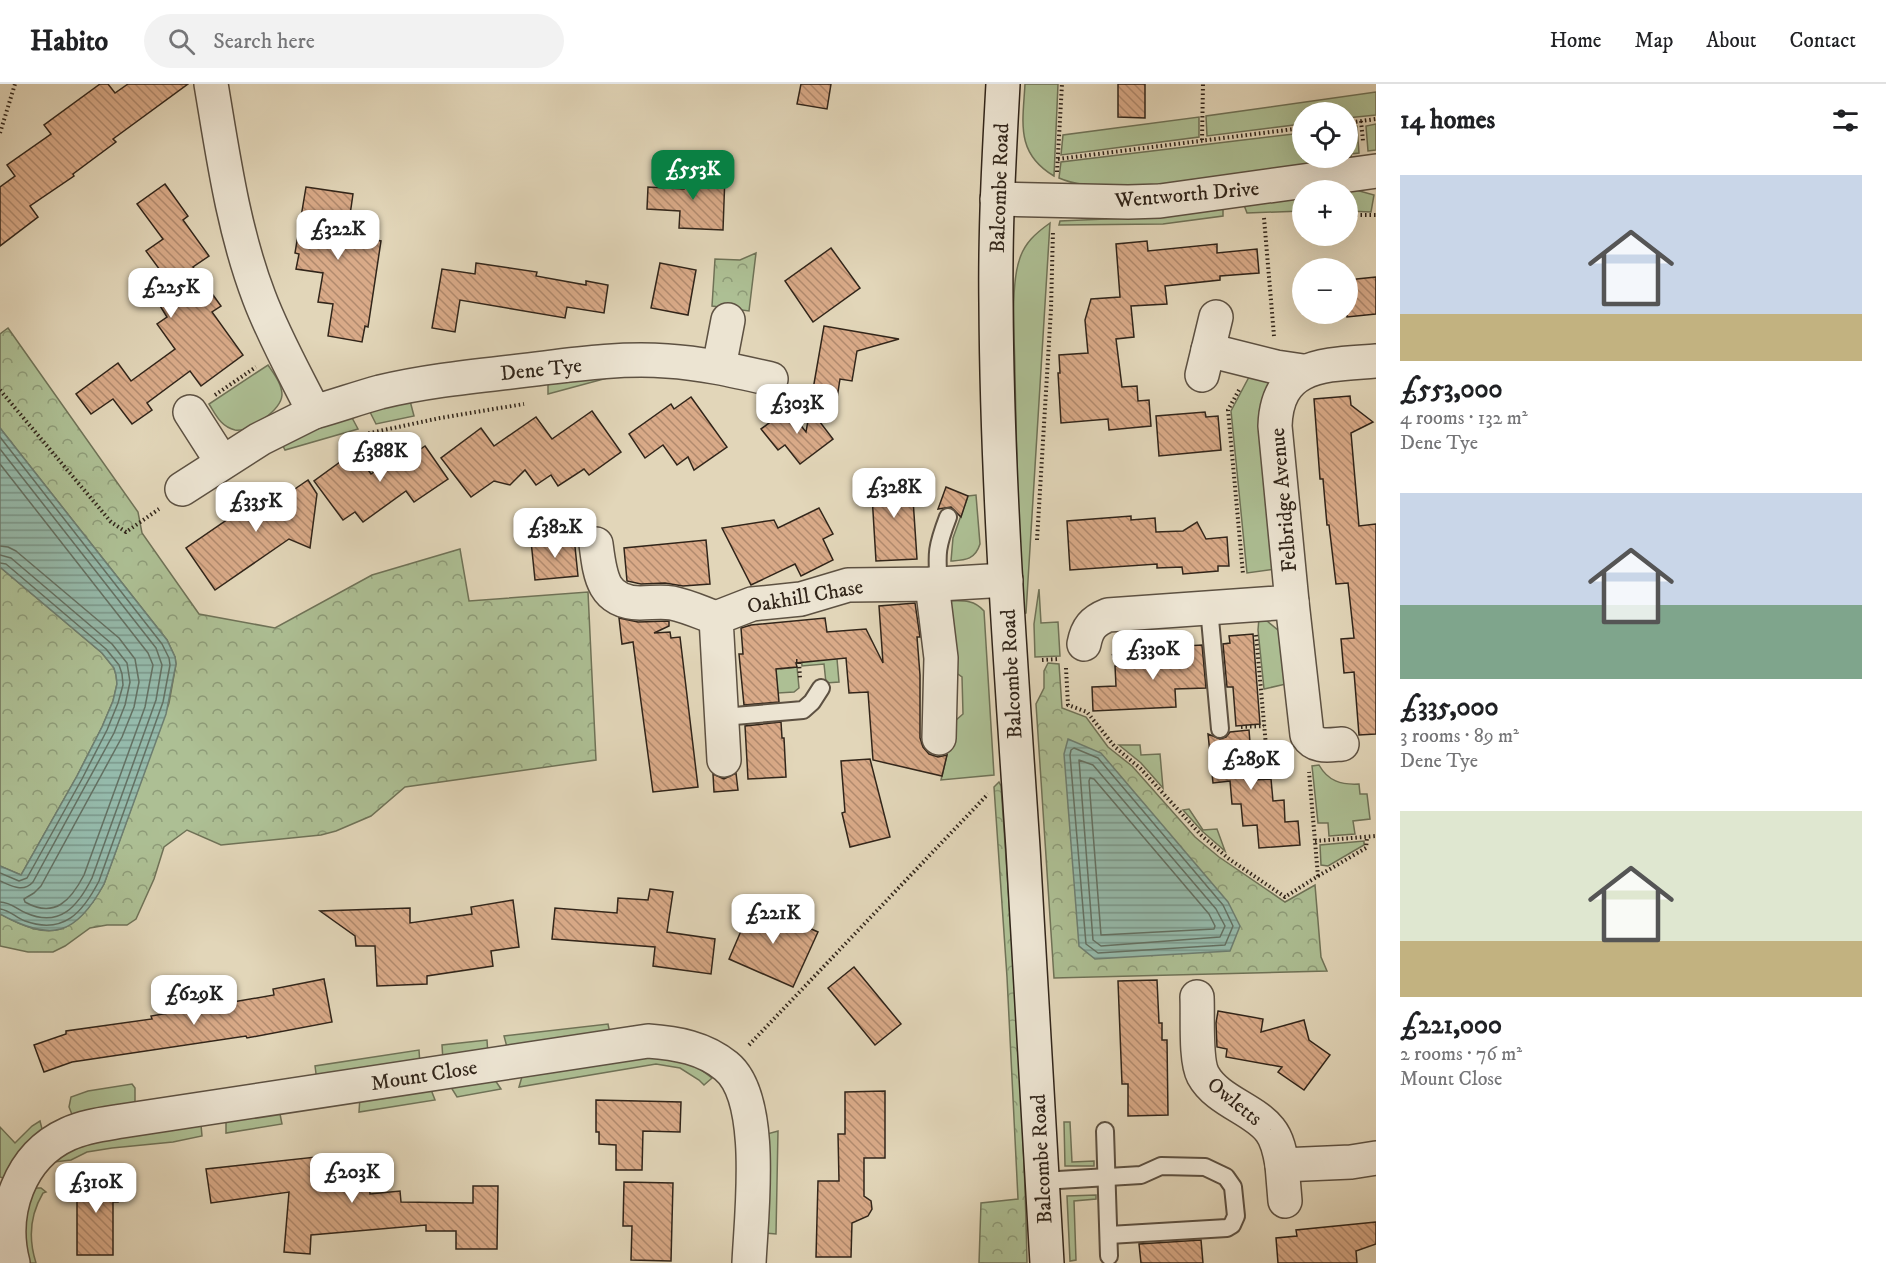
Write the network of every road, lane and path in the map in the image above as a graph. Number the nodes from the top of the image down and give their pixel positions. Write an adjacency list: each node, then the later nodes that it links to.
1 (15, 84): 10 (path)
2 (211, 84): 21 (street)
3 (1003, 84): 14 (street, Balcombe Road)
4 (1062, 84): 13 (path)
5 (1203, 84): 11 (path)
6 (1376, 119): 8 (path)
7 (1358, 121): 8 (path)
8 (1361, 121): 12 (path)
9 (1292, 129): 11 (path)
10 (0, 133)
11 (1202, 141): 13 (path)
12 (1370, 157): 15 (street, Wentworth Drive)
13 (1058, 159): 15 (path)
14 (997, 199): 15 (street, Wentworth Drive); 36 (street, Balcombe Road)
15 (1054, 200): 35 (path)
16 (1264, 215): 24 (path)
17 (1358, 215): 18 (path)
18 (1376, 215)
19 (1216, 317): 24 (street)
20 (728, 320): 23 (street)
21 (282, 350): 28 (path); 29 (street)
22 (1376, 361): 24 (street)
23 (719, 366): 25 (street, Dene Tye); 29 (street, Dene Tye)
24 (1290, 369): 38 (street, Felbridge Avenue)
25 (771, 378)
26 (0, 390): 32 (path)
27 (526, 404): 30 (path)
28 (189, 412): 31 (street)
29 (315, 412): 31 (street, Dene Tye)
30 (336, 440)
31 (222, 462): 32 (street, Dene Tye)
32 (182, 489)
33 (948, 517): 37 (lane)
34 (597, 544): 40 (street)
35 (1036, 549)
36 (1006, 580): 37 (street, Oakhill Chase); 42 (street, Balcombe Road)
37 (936, 584): 40 (street, Oakhill Chase); 48 (street)
38 (1292, 602): 39 (street, Felbridge Avenue); 49 (street, Felbridge Avenue)
39 (1209, 608): 41 (street, Felbridge Avenue); 47 (lane)
40 (716, 618): 44 (street)
41 (1084, 644)
42 (1010, 664): 56 (path); 63 (street, Balcombe Road)
43 (821, 688): 44 (lane)
44 (723, 717): 50 (street)
45 (1264, 726): 46 (path)
46 (1242, 727)
47 (1220, 729)
48 (939, 738)
49 (1342, 744)
50 (724, 760)
51 (1308, 763): 55 (path)
52 (990, 791): 58 (path)
53 (1376, 836): 54 (path)
54 (1367, 838): 55 (path); 56 (path)
55 (1315, 841): 56 (path)
56 (1318, 876)
57 (1197, 997): 61 (street, Owletts)
58 (728, 1067): 67 (street, Mount Close); 68 (street)
59 (1105, 1131): 62 (lane)
60 (1376, 1158): 61 (street)
61 (1282, 1165): 64 (street, Owletts)
62 (1107, 1177): 63 (lane); 65 (lane); 65 (lane)
63 (1042, 1181): 69 (street, Balcombe Road)
64 (1285, 1201)
65 (1108, 1235): 66 (lane)
66 (1109, 1256)
67 (13, 1263)
68 (749, 1263)
69 (1047, 1263)

